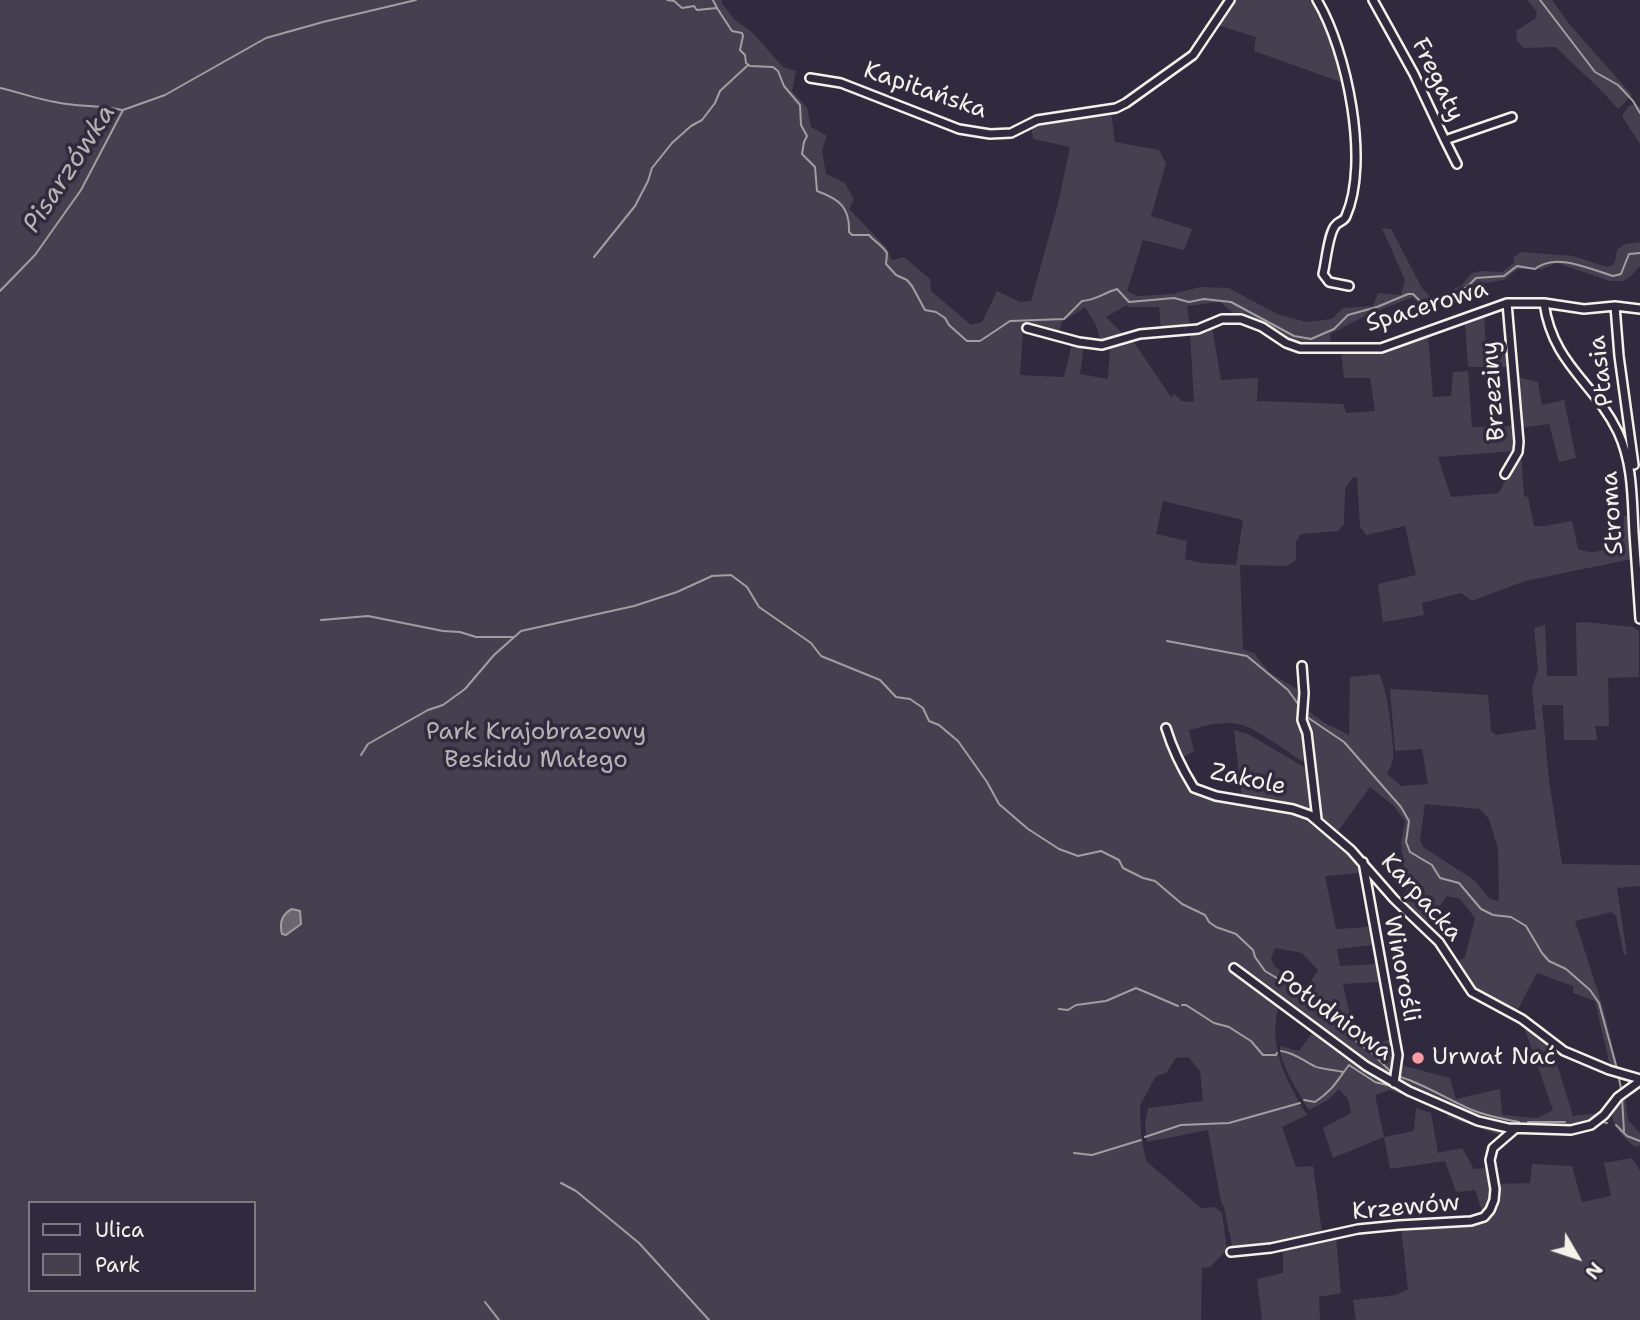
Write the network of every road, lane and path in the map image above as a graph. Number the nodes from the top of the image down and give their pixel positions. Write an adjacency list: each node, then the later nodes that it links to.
1 (1230, 0): 4 (street, Kapitańska)
2 (1317, 0): 8 (street)
3 (1373, 0): 6 (street, Fregaty)
4 (810, 78)
5 (1512, 117): 6 (street, Fregaty)
6 (1446, 141): 7 (street, Fregaty)
7 (1457, 164)
8 (1349, 286)
9 (1507, 303): 10 (street, Spacerowa); 13 (street, Spacerowa); 14 (street, Brzeziny)
10 (1544, 303): 11 (street, Spacerowa); 16 (street, Stroma)
11 (1615, 306): 12 (street, Spacerowa); 15 (street, Ptasia)
12 (1640, 309)
13 (1027, 328)
14 (1505, 474)
15 (1638, 514)
16 (1640, 619)
17 (1302, 666): 19 (street)
18 (1166, 728): 19 (street, Zakole)
19 (1317, 819): 20 (street, Karpacka)
20 (1363, 862): 22 (street, Karpacka); 23 (street, Winorośli)
21 (1234, 968): 23 (street, Południowa)
22 (1640, 1080): 24 (street, Południowa)
23 (1394, 1083): 24 (street, Południowa)
24 (1515, 1128): 25 (street, Krzewów)
25 (1231, 1252)

